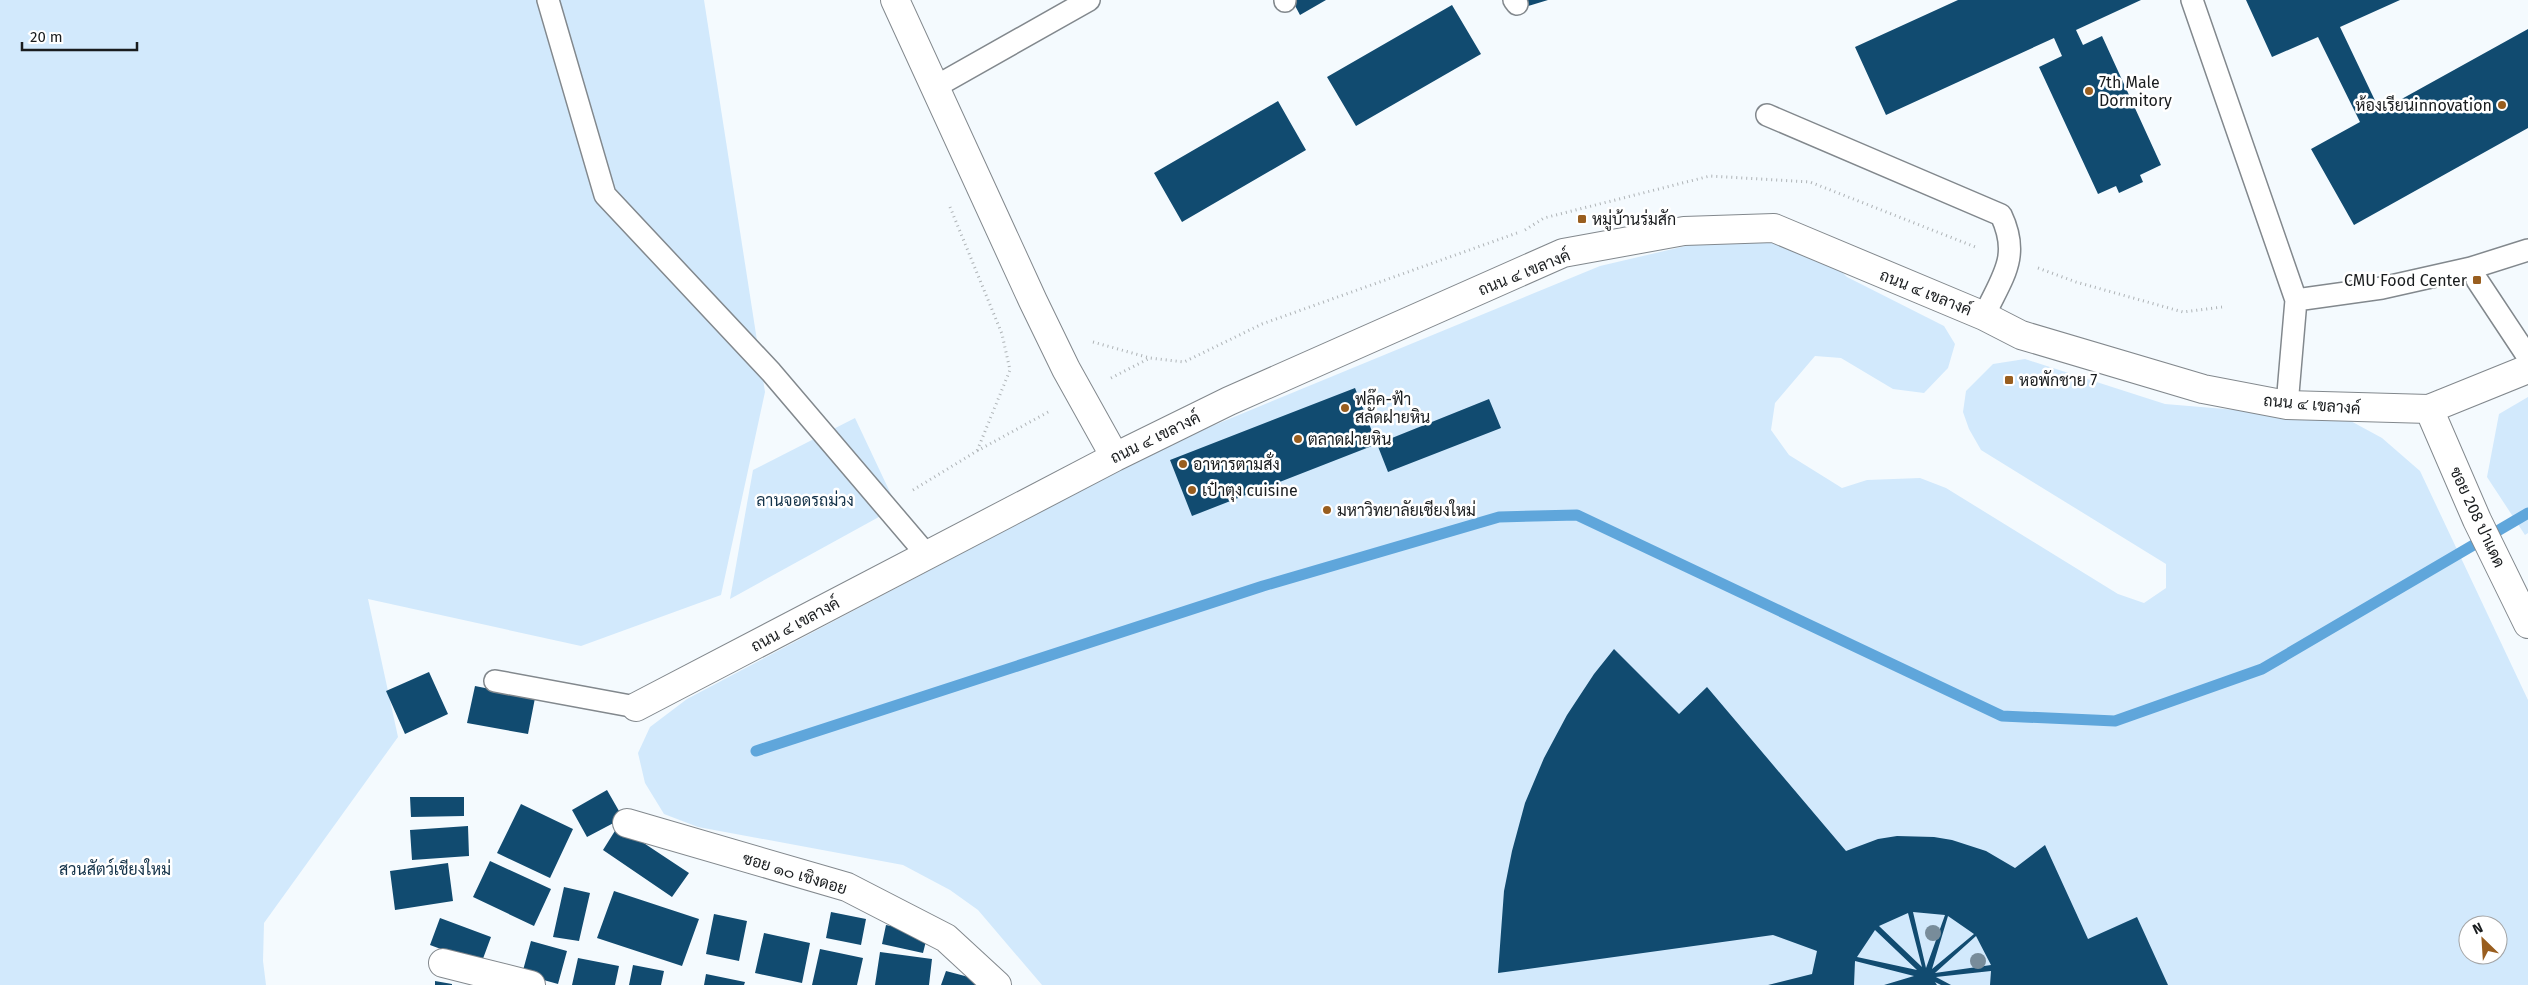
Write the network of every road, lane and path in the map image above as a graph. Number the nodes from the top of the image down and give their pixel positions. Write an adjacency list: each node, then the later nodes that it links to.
1 (548, 0): 20 (lane)
2 (895, 0): 5 (street)
3 (1089, 0): 5 (lane)
4 (2192, 0): 10 (lane)
5 (935, 87): 15 (street)
6 (1767, 115): 11 (lane)
7 (946, 199): 18 (path)
8 (2528, 250): 10 (lane)
9 (2476, 280): 12 (lane)
10 (2296, 300): 16 (lane)
11 (1984, 316): 16 (street, ถนน ๔ เขลางค์); 19 (street, ถนน ๔ เขลางค์)
12 (2528, 357)
13 (1150, 358): 15 (path)
14 (2528, 369): 17 (street, ถนน ๔ เขลางค์)
15 (1082, 394): 18 (path); 19 (street)
16 (2287, 404): 17 (street, ถนน ๔ เขลางค์)
17 (2429, 409): 22 (street, ซอย 208 ปาแดด)
18 (977, 451): 20 (path)
19 (1115, 457): 21 (street, ถนน ๔ เขลางค์)
20 (886, 507): 21 (lane)
21 (927, 555): 24 (street, ถนน ๔ เขลางค์)
22 (2528, 624)
23 (495, 681): 24 (lane)
24 (636, 707)
25 (627, 823): 28 (street, ซอย ๑๐ เชิงดอย)
26 (443, 963): 27 (street)
27 (531, 985)
28 (997, 985)

